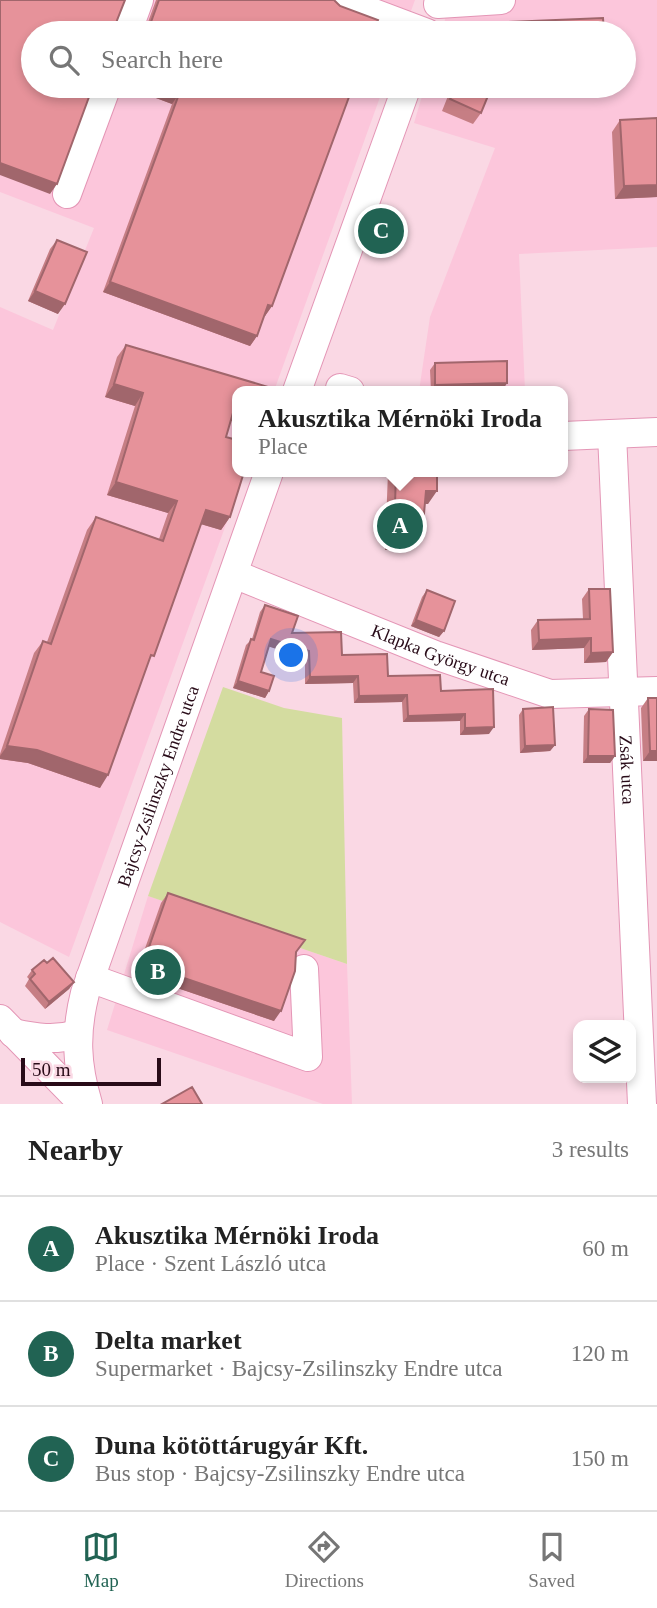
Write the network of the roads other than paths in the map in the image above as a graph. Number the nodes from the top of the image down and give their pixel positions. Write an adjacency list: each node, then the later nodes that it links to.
1 (139, 0): 5 (street)
2 (339, 0): 6 (street)
3 (501, 0): 4 (street)
4 (439, 2): 7 (street)
5 (131, 21)
6 (394, 21)
7 (431, 21)
8 (103, 98): 10 (street)
9 (403, 98): 11 (street)
10 (67, 194)
11 (299, 386)
12 (657, 432): 13 (street)
13 (612, 434): 14 (street); 18 (street, Zsák utca)
14 (568, 436)
15 (267, 477): 16 (street, Bajcsy-Zsilinszky Endre utca)
16 (234, 574): 18 (street, Klapka György utca); 20 (street, Bajcsy-Zsilinszky Endre utca)
17 (657, 691): 18 (street, Klapka György utca)
18 (622, 693): 24 (street, Zsák utca)
19 (303, 969): 20 (street)
20 (90, 978): 22 (street, Bajcsy-Zsilinszky Endre utca)
21 (7, 1026): 22 (street); 23 (street)
22 (78, 1034): 23 (street, Bajcsy-Zsilinszky Endre utca)
23 (85, 1104)
24 (642, 1104)

